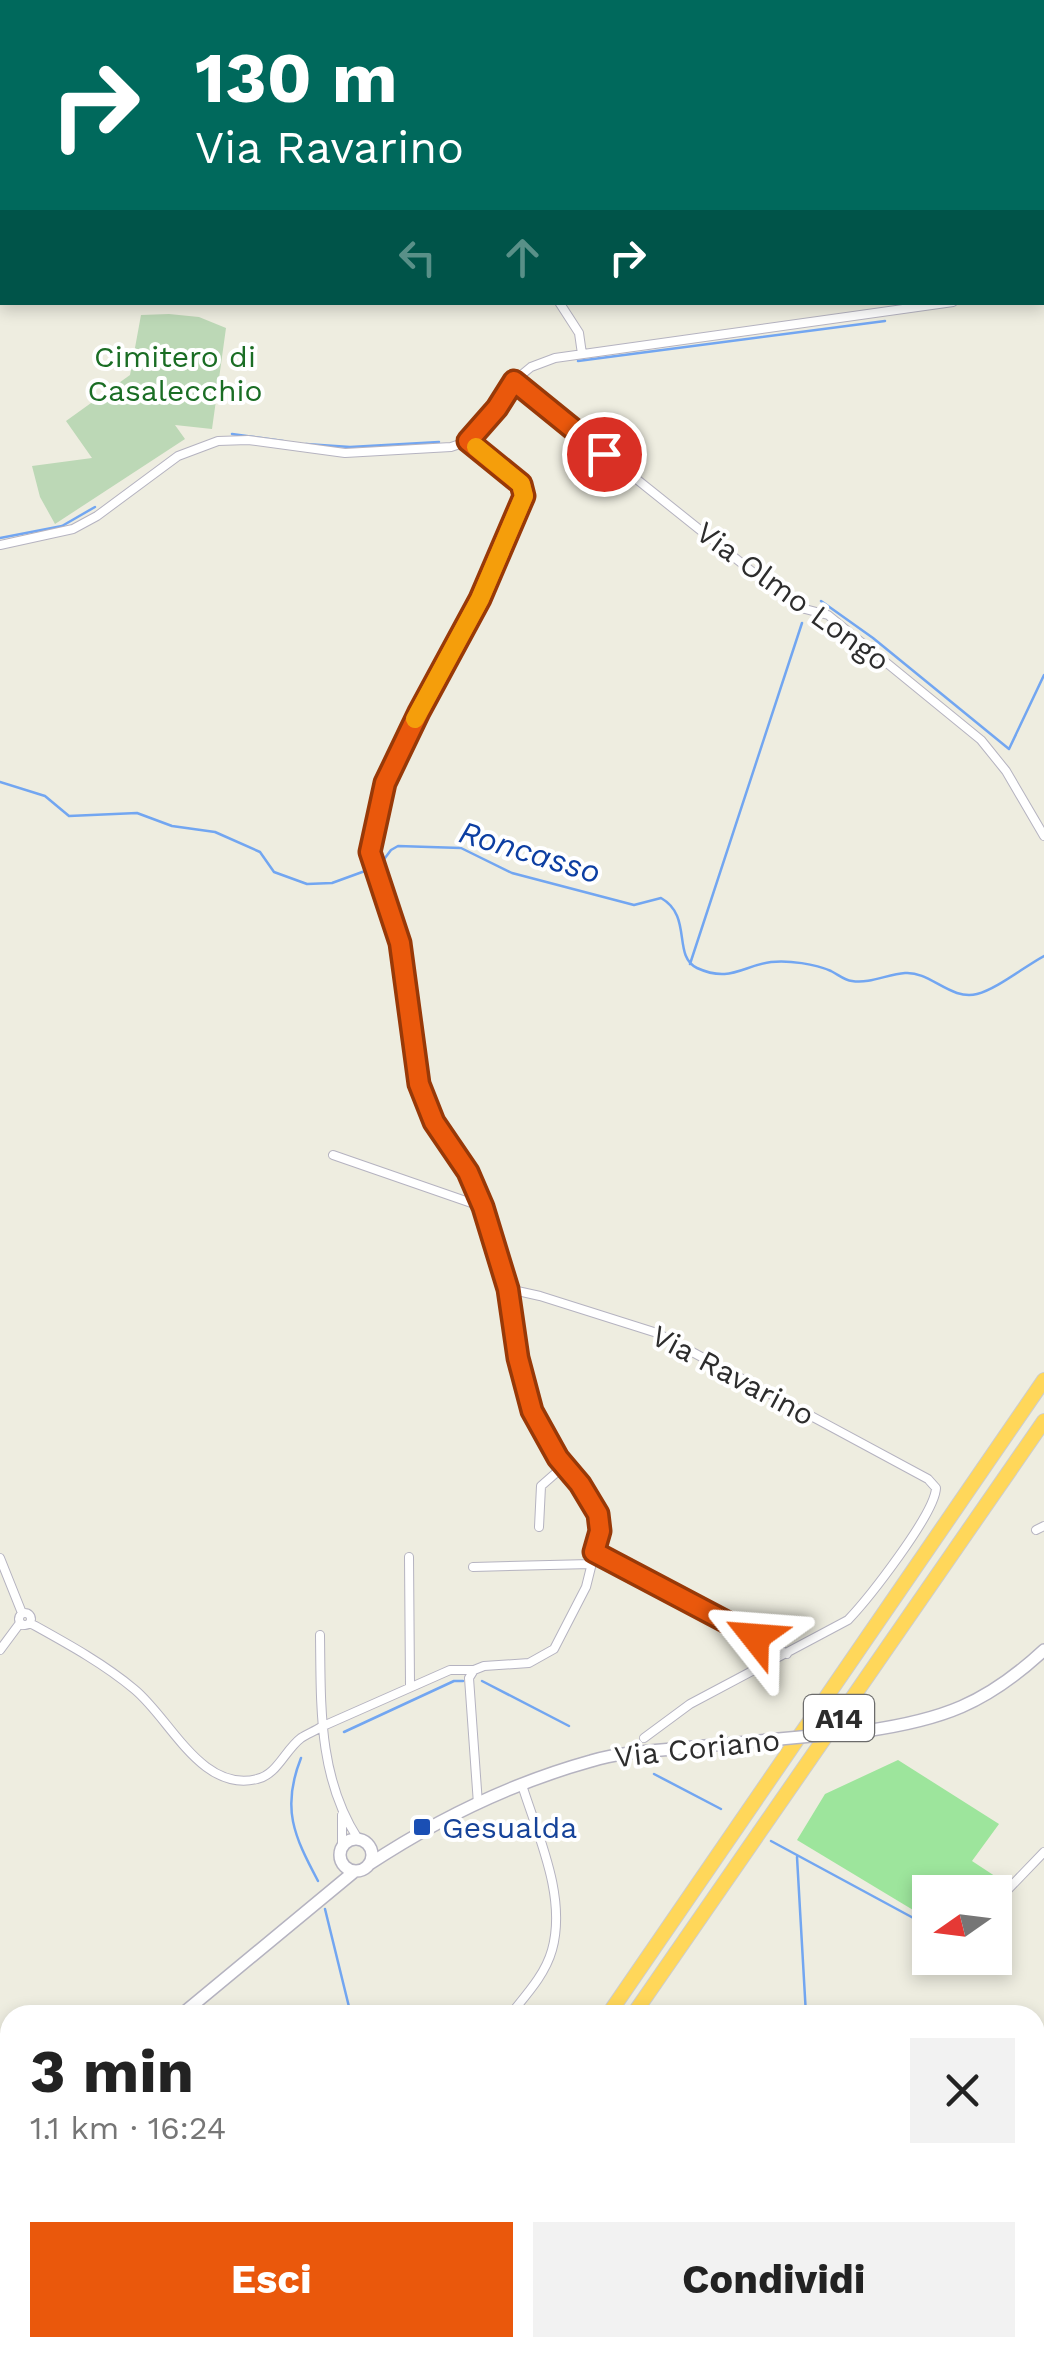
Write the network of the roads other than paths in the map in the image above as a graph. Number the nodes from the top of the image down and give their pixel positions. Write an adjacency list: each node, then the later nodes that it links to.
1 (562, 305): 5 (street)
2 (891, 305): 4 (street)
3 (935, 305): 4 (street)
4 (890, 313): 5 (street)
5 (582, 354): 6 (street)
6 (514, 381): 7 (street); 9 (street, Via Olmo Longo)
7 (468, 441): 8 (street); 11 (street)
8 (0, 545)
9 (1044, 836)
10 (333, 1155): 11 (street)
11 (483, 1207): 12 (street)
12 (508, 1289): 15 (street); 16 (street, Via Ravarino)
13 (1044, 1380): 45 (highway, A14)
14 (1044, 1421): 46 (highway, A14)
15 (565, 1465): 17 (street); 18 (street)
16 (936, 1496): 27 (street, Via Coriano)
17 (539, 1528)
18 (594, 1552): 21 (street); 27 (street)
19 (409, 1557): 29 (street)
20 (0, 1558): 23 (street)
21 (591, 1564): 22 (street); 28 (street)
22 (473, 1567)
23 (24, 1620): 25 (street); 30 (street)
24 (320, 1635): 30 (street)
25 (0, 1650)
26 (1044, 1650): 32 (main road, Via Coriano, bridge)
27 (787, 1654): 31 (street, Via Coriano)
28 (474, 1670): 29 (street); 33 (street)
29 (410, 1684): 30 (street)
30 (322, 1727): 34 (street)
31 (644, 1738)
32 (522, 1785): 33 (main road, Via Coriano); 44 (street)
33 (478, 1804): 36 (main road, Via Coriano)
34 (342, 1815): 35 (street); 38 (street)
35 (362, 1841): 36 (main road, Via Coriano); 38 (main road); 39 (main road)
36 (406, 1841): 39 (main road, Via Coriano)
37 (1044, 1852): 41 (street)
38 (341, 1854): 40 (main road); 42 (main road)
39 (368, 1866): 40 (main road)
40 (355, 1871): 42 (main road)
41 (1012, 1885)
42 (333, 1890): 43 (main road)
43 (193, 2005)
44 (517, 2005)
45 (615, 2005)
46 (640, 2005)

